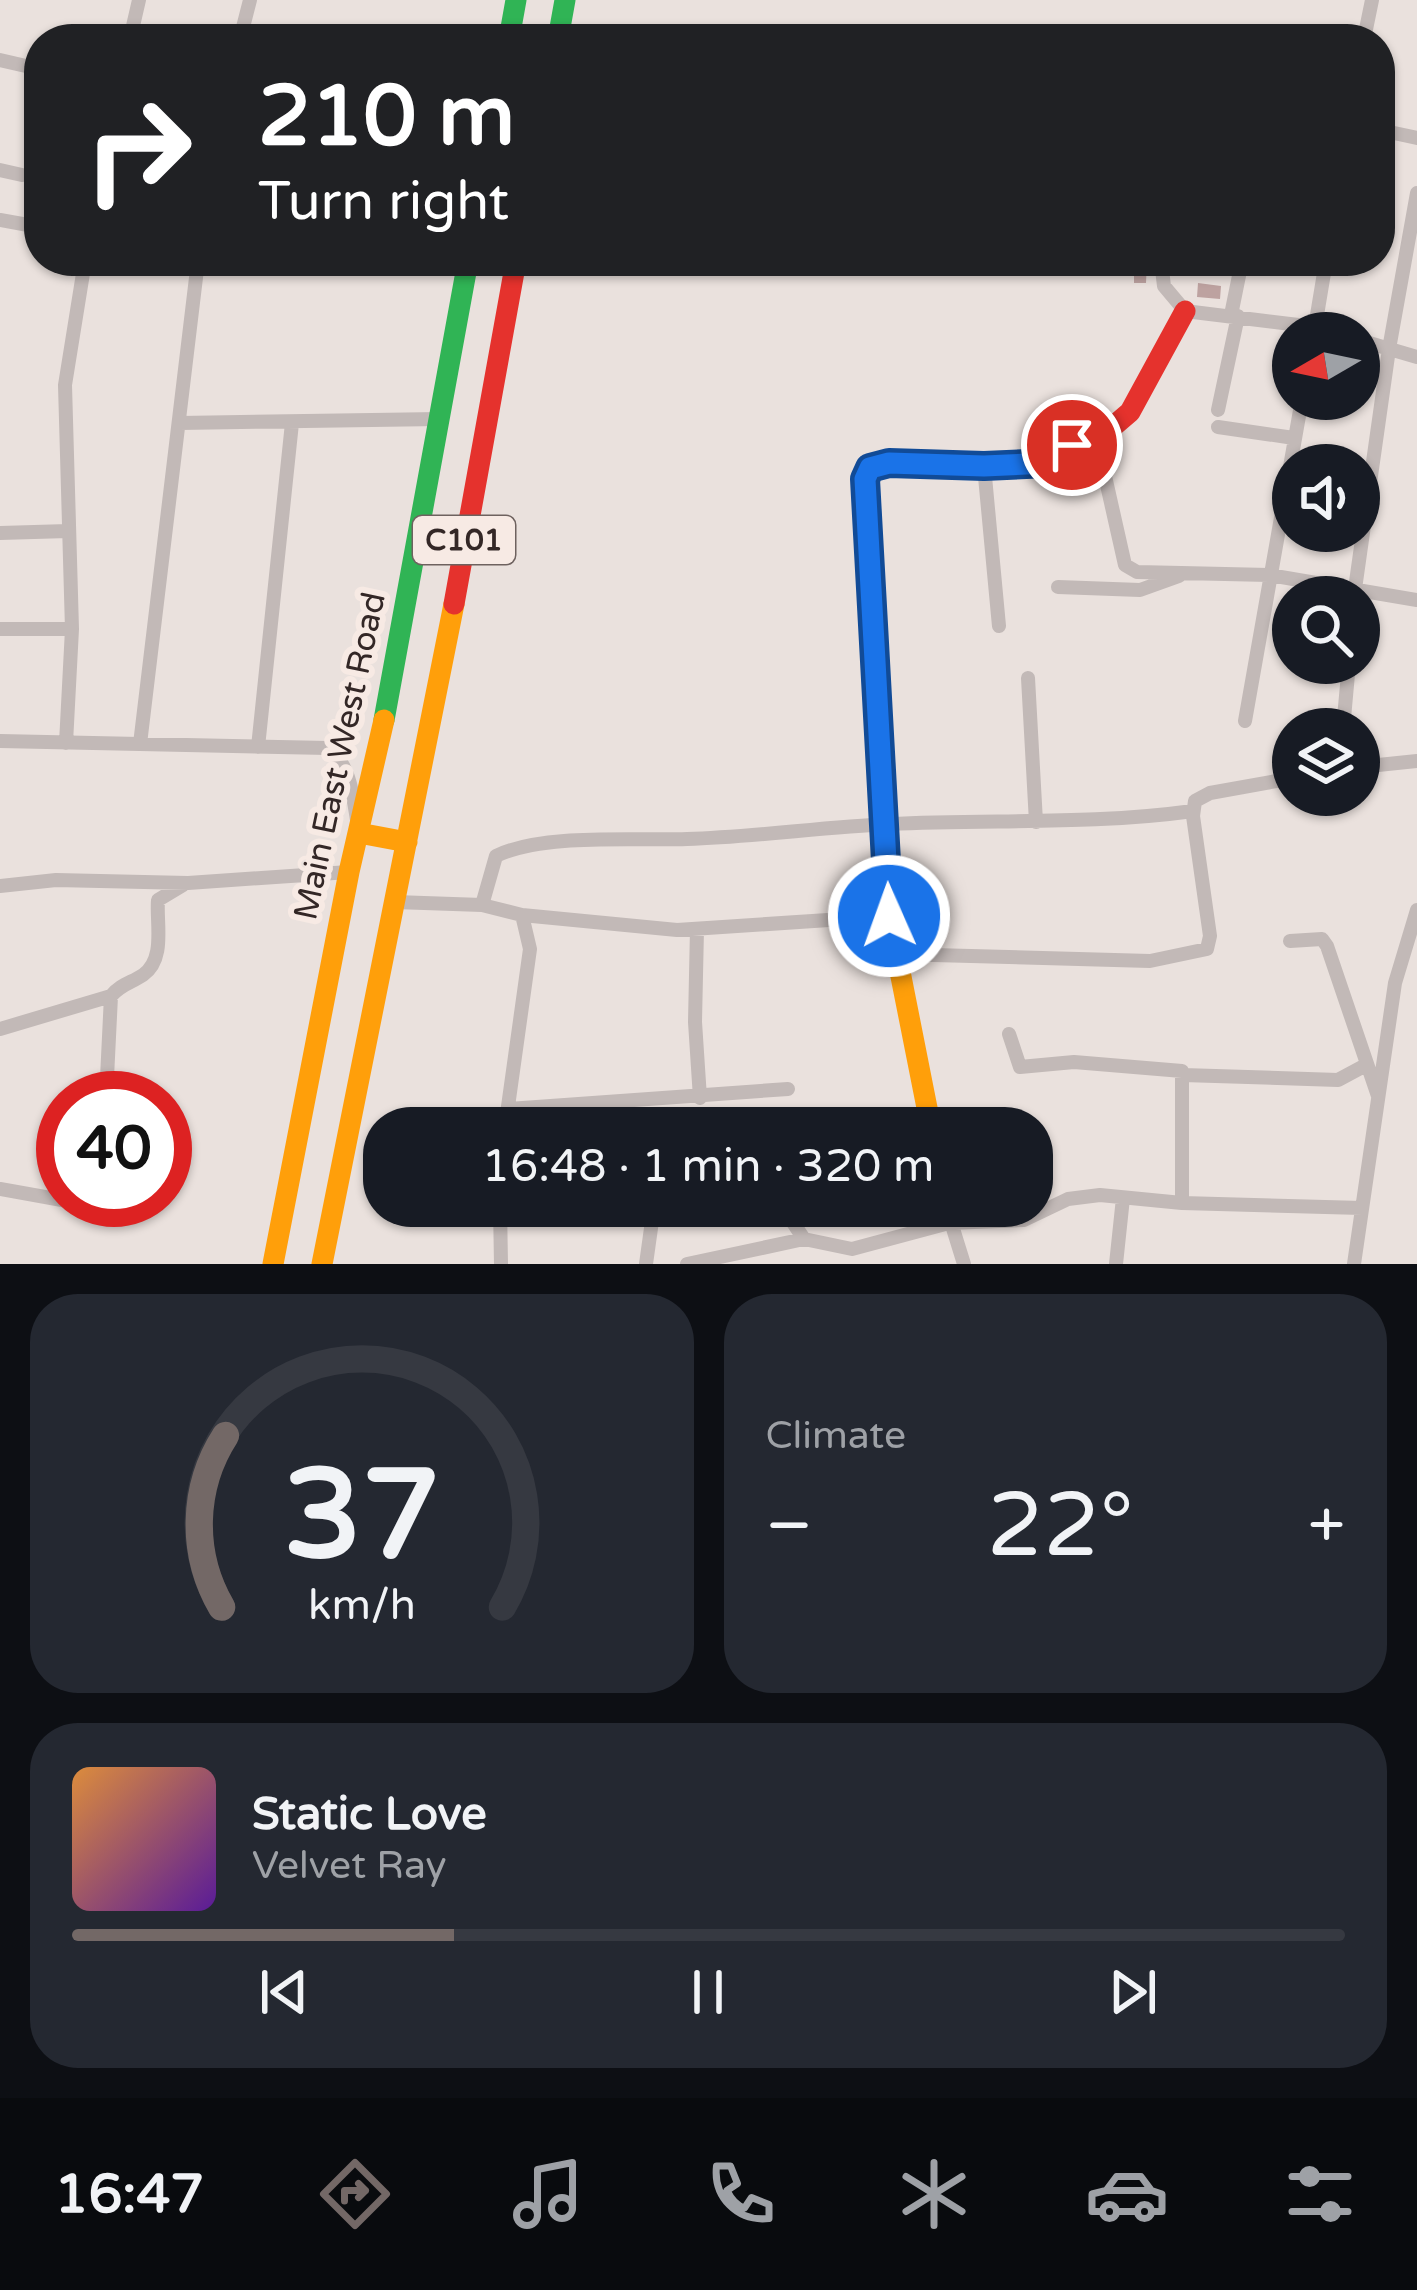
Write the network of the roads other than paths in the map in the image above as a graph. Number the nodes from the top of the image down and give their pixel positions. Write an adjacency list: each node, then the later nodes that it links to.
1 (0, 170): 2 (street)
2 (22, 175)
3 (1417, 193): 16 (street)
4 (83, 276): 27 (street)
5 (196, 276): 21 (street)
6 (465, 276): 19 (main road, Main East West Road / C101)
7 (513, 276): 52 (main road, C101)
8 (1163, 276): 11 (street)
9 (1240, 276): 13 (street)
10 (1323, 276): 12 (street)
11 (1185, 310): 13 (street); 24 (main road)
12 (1318, 312)
13 (1234, 315): 14 (street); 18 (street)
14 (1272, 322)
15 (1380, 346): 16 (street)
16 (1389, 349): 17 (street); 32 (street)
17 (1417, 356)
18 (1218, 410)
19 (439, 419): 22 (street); 51 (main road, Main East West Road / C101)
20 (1298, 420): 25 (street)
21 (180, 423): 22 (street); 43 (street)
22 (292, 423): 44 (street)
23 (1218, 427): 25 (street)
24 (1096, 436): 26 (main road); 29 (street)
25 (1294, 438): 30 (street)
26 (984, 466): 36 (street); 50 (main road)
27 (68, 531): 28 (street); 38 (street)
28 (0, 533)
29 (1183, 574): 30 (street); 33 (street)
30 (1269, 575): 31 (street); 40 (street)
31 (1273, 576)
32 (1357, 576)
33 (1058, 587)
34 (1380, 596): 35 (street)
35 (1417, 600)
36 (999, 626)
37 (0, 629): 38 (street)
38 (72, 629): 42 (street)
39 (1028, 678): 49 (street)
40 (1245, 721)
41 (0, 741): 42 (street)
42 (66, 743): 43 (street)
43 (140, 744): 44 (street)
44 (258, 747): 51 (street)
45 (1417, 761): 46 (street)
46 (1380, 765)
47 (1272, 782): 48 (street)
48 (1193, 812): 49 (street); 63 (street)
49 (1036, 822): 50 (street)
50 (886, 824): 57 (street); 59 (main road)
51 (359, 832): 52 (main road); 53 (main road, Main East West Road / C101)
52 (407, 842): 56 (main road, C101)
53 (349, 872): 54 (street); 89 (main road, Main East West Road / C101)
54 (188, 883): 55 (street); 64 (street)
55 (0, 886)
56 (395, 902): 57 (street); 90 (main road, C101)
57 (482, 905): 58 (street)
58 (522, 916): 61 (street); 73 (street)
59 (889, 916): 61 (street); 63 (main road)
60 (1416, 916): 72 (street)
61 (697, 929): 71 (street)
62 (1290, 941): 67 (street)
63 (896, 954): 75 (main road)
64 (111, 996): 65 (street); 68 (street)
65 (0, 1029)
66 (1009, 1034): 69 (street)
67 (1366, 1065): 69 (street); 72 (street)
68 (107, 1071)
69 (1184, 1075): 79 (street)
70 (788, 1089): 71 (street)
71 (700, 1098): 74 (street)
72 (1380, 1100): 81 (street)
73 (508, 1107)
74 (543, 1107)
75 (927, 1107)
76 (0, 1189): 77 (street)
77 (36, 1195)
78 (1123, 1198): 79 (street); 80 (street); 95 (street)
79 (1182, 1203): 81 (street)
80 (1053, 1206)
81 (1362, 1208): 96 (street)
82 (501, 1227): 91 (street)
83 (651, 1227): 92 (street)
84 (796, 1227): 87 (street)
85 (933, 1227): 87 (street)
86 (950, 1227): 94 (street)
87 (804, 1239): 88 (street)
88 (765, 1257): 93 (street)
89 (273, 1264)
90 (322, 1264)
91 (502, 1264)
92 (646, 1264)
93 (687, 1264)
94 (964, 1264)
95 (1116, 1264)
96 (1354, 1264)

